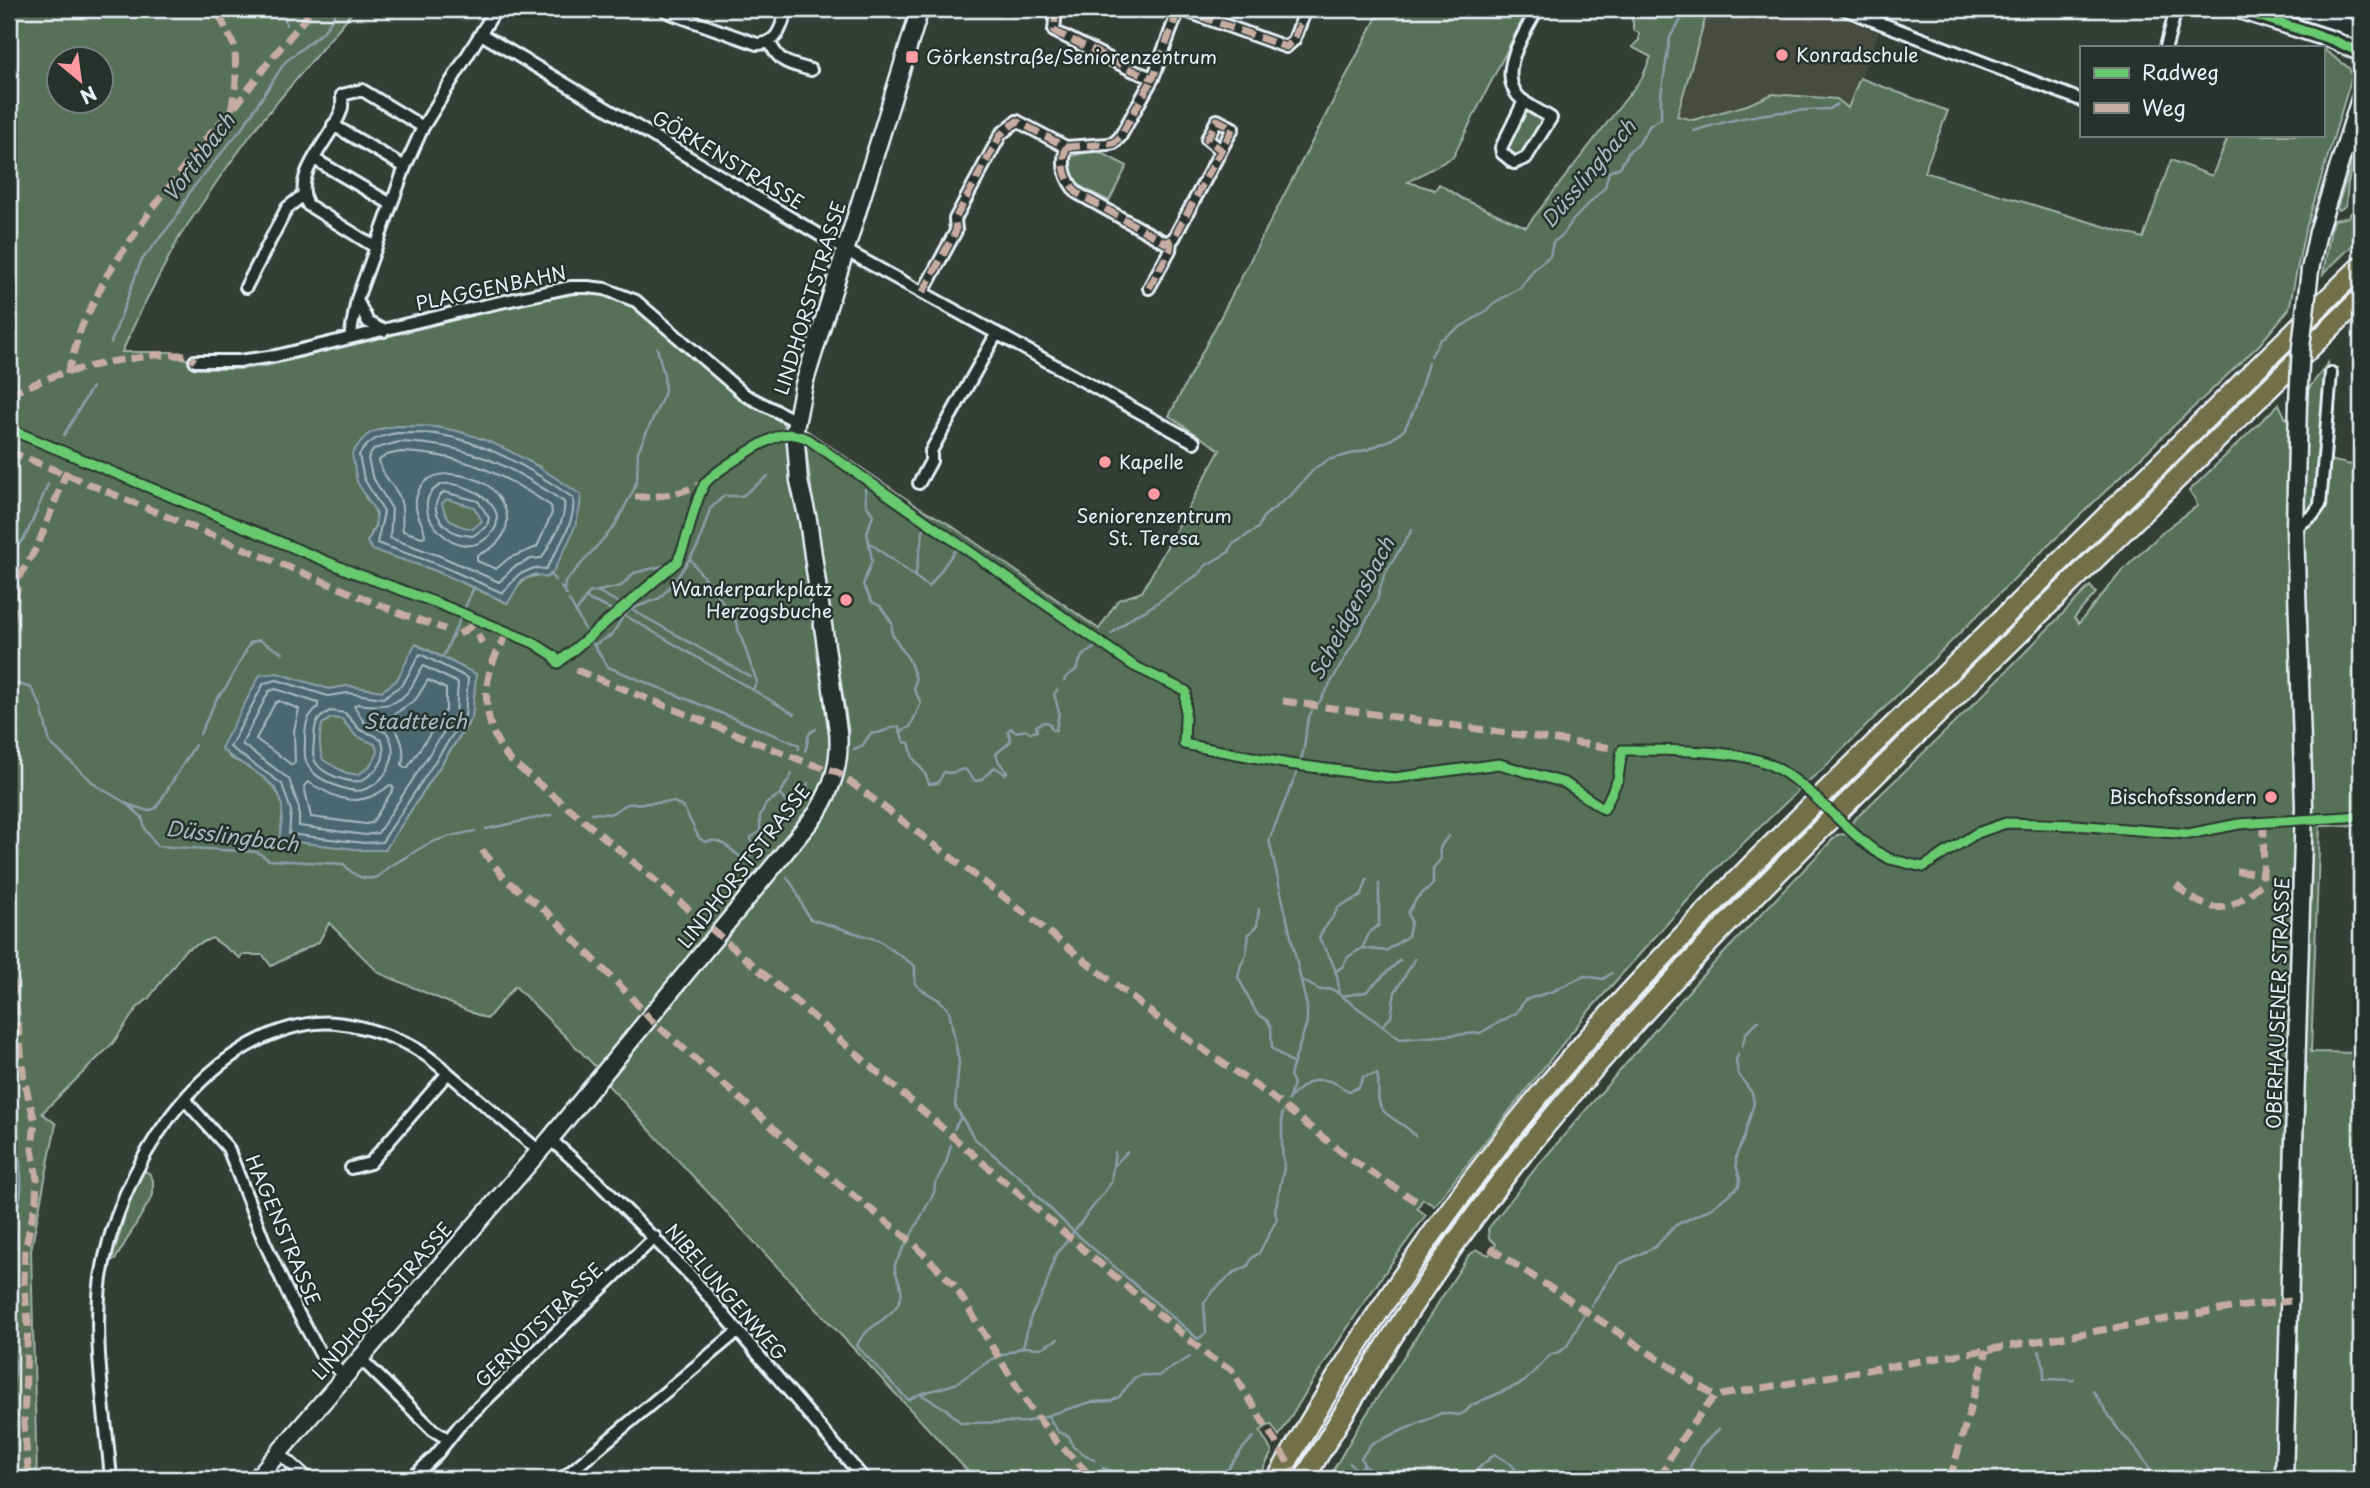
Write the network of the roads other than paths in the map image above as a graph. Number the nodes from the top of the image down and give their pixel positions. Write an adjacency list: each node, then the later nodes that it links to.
1 (496, 9): 16 (street)
2 (664, 9): 18 (street)
3 (787, 9): 18 (street)
4 (897, 9): 13 (street)
5 (1056, 9): 22 (street)
6 (1180, 9): 7 (street); 22 (street)
7 (1306, 9)
8 (1537, 9): 24 (street)
9 (1844, 9): 23 (street)
10 (2176, 9): 19 (street)
11 (2236, 9): 20 (street)
12 (2298, 9): 15 (street)
13 (919, 12): 36 (street, LINDHORSTSTRASSE)
14 (2361, 17): 15 (street)
15 (2341, 23): 17 (street)
16 (481, 34): 27 (street); 36 (street, GÖRKENSTRASSE)
17 (2361, 34)
18 (770, 43): 21 (street)
19 (2166, 46)
20 (2361, 53)
21 (811, 70)
22 (1153, 78): 28 (street)
23 (2080, 100)
24 (1524, 102): 24 (street)
25 (2360, 103): 51 (street, OBERHAUSENER STRASSE, bridge)
26 (333, 125): 27 (street); 30 (street); 31 (street)
27 (423, 127): 31 (street)
28 (1066, 147): 34 (street); 40 (street)
29 (1221, 150): 34 (street)
30 (314, 159): 32 (street); 33 (street)
31 (405, 167): 33 (street)
32 (302, 196): 35 (street); 38 (street)
33 (391, 204): 35 (street)
34 (1171, 241): 39 (street)
35 (375, 247): 42 (street)
36 (845, 250): 40 (street, GÖRKENSTRASSE); 48 (street, LINDHORSTSTRASSE)
37 (2361, 266): 68 (highway)
38 (246, 287)
39 (1149, 288)
40 (923, 292): 44 (street, GÖRKENSTRASSE)
41 (2361, 298): 69 (highway)
42 (357, 299): 43 (street); 45 (street)
43 (384, 331): 45 (street, PLAGGENBAHN); 48 (street, PLAGGENBAHN)
44 (997, 333): 49 (street, GÖRKENSTRASSE); 50 (street)
45 (350, 338): 46 (street, PLAGGENBAHN)
46 (195, 361)
47 (2331, 373): 51 (street)
48 (796, 421): 54 (street, LINDHORSTSTRASSE)
49 (1194, 442)
50 (919, 483)
51 (2295, 528): 70 (street, OBERHAUSENER STRASSE)
52 (448, 1073): 53 (street, NIBELUNGENWEG); 54 (street, NIBELUNGENWEG); 55 (street)
53 (185, 1100): 59 (street, HAGENSTRASSE); 62 (street, NIBELUNGENWEG)
54 (544, 1145): 56 (street, NIBELUNGENWEG); 58 (street, LINDHORSTSTRASSE)
55 (351, 1168)
56 (655, 1237): 57 (street, NIBELUNGENWEG); 60 (street, GERNOTSTRASSE)
57 (738, 1331): 66 (street); 67 (street, NIBELUNGENWEG)
58 (360, 1358): 59 (street, LINDHORSTSTRASSE); 60 (street)
59 (345, 1376): 61 (street, LINDHORSTSTRASSE)
60 (448, 1439): 65 (street, GERNOTSTRASSE)
61 (279, 1453): 63 (street, LINDHORSTSTRASSE); 64 (street)
62 (111, 1479)
63 (256, 1479)
64 (309, 1479)
65 (411, 1479)
66 (562, 1479)
67 (864, 1479)
68 (1277, 1479)
69 (1304, 1479)
70 (2284, 1479)

